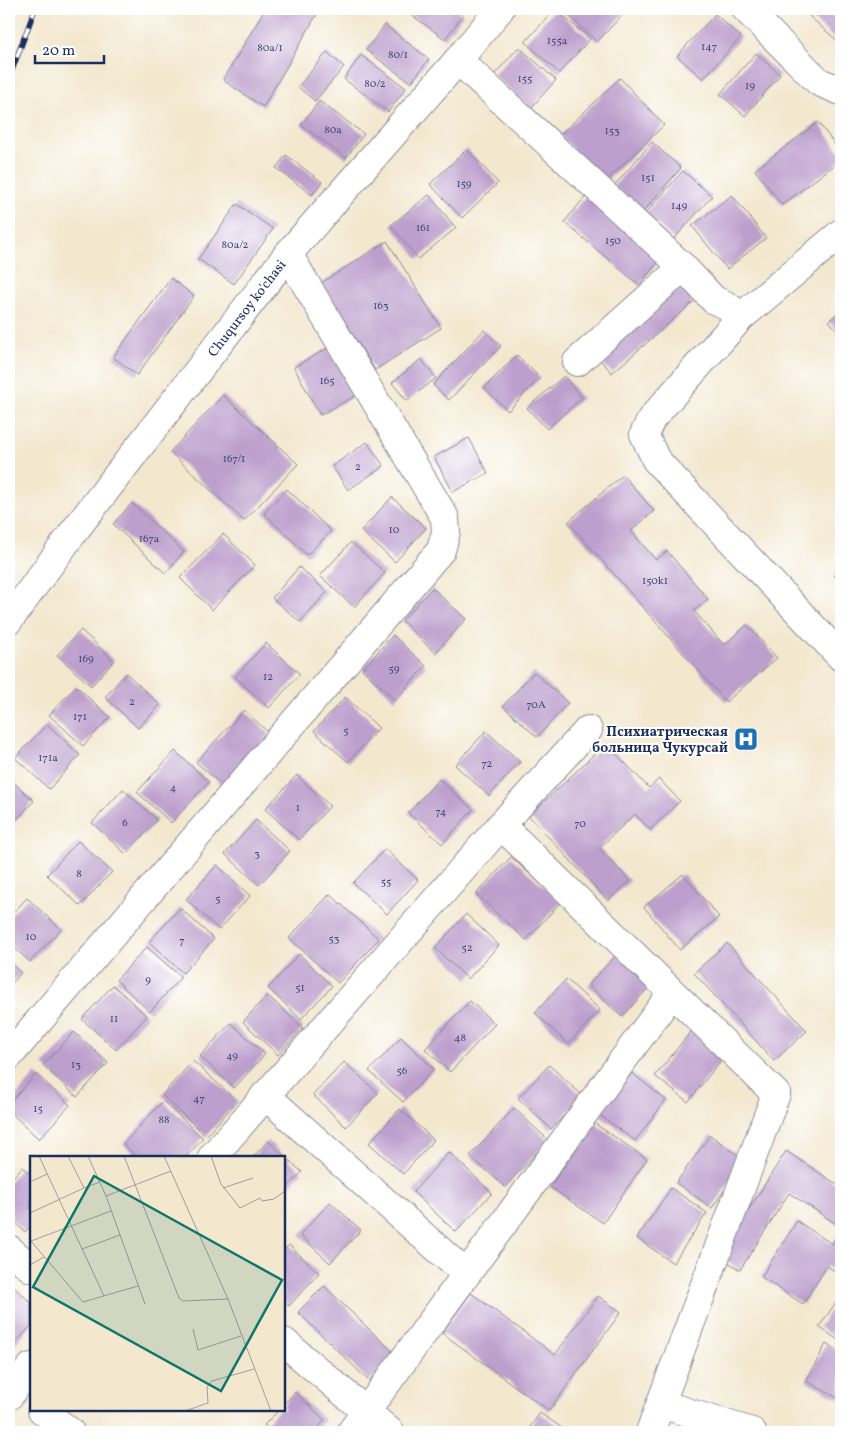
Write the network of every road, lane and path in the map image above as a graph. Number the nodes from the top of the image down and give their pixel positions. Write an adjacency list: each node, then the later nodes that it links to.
1 (500, 9): 3 (street, Chuqursoy ko'chasi)
2 (746, 9): 4 (street)
3 (458, 60): 6 (street, Chuqursoy ko'chasi); 7 (street)
4 (841, 91)
5 (841, 233): 8 (street)
6 (288, 254): 10 (street, Chuqursoy ko'chasi); 15 (street)
7 (683, 267): 8 (street); 9 (street)
8 (741, 317): 11 (street)
9 (577, 362)
10 (9, 620)
11 (841, 657)
12 (588, 730): 13 (street)
13 (501, 826): 14 (street); 16 (street)
14 (672, 992): 20 (street); 24 (street)
15 (9, 1056)
16 (265, 1094): 17 (street); 20 (street)
17 (213, 1156)
18 (9, 1249): 19 (street)
19 (30, 1267)
20 (466, 1274): 26 (street)
21 (285, 1343): 26 (street)
22 (30, 1369): 23 (street)
23 (18, 1395)
24 (661, 1404): 29 (street); 30 (street)
25 (43, 1411): 27 (street)
26 (358, 1422): 28 (street)
27 (70, 1432)
28 (390, 1432)
29 (650, 1432)
30 (752, 1432)

